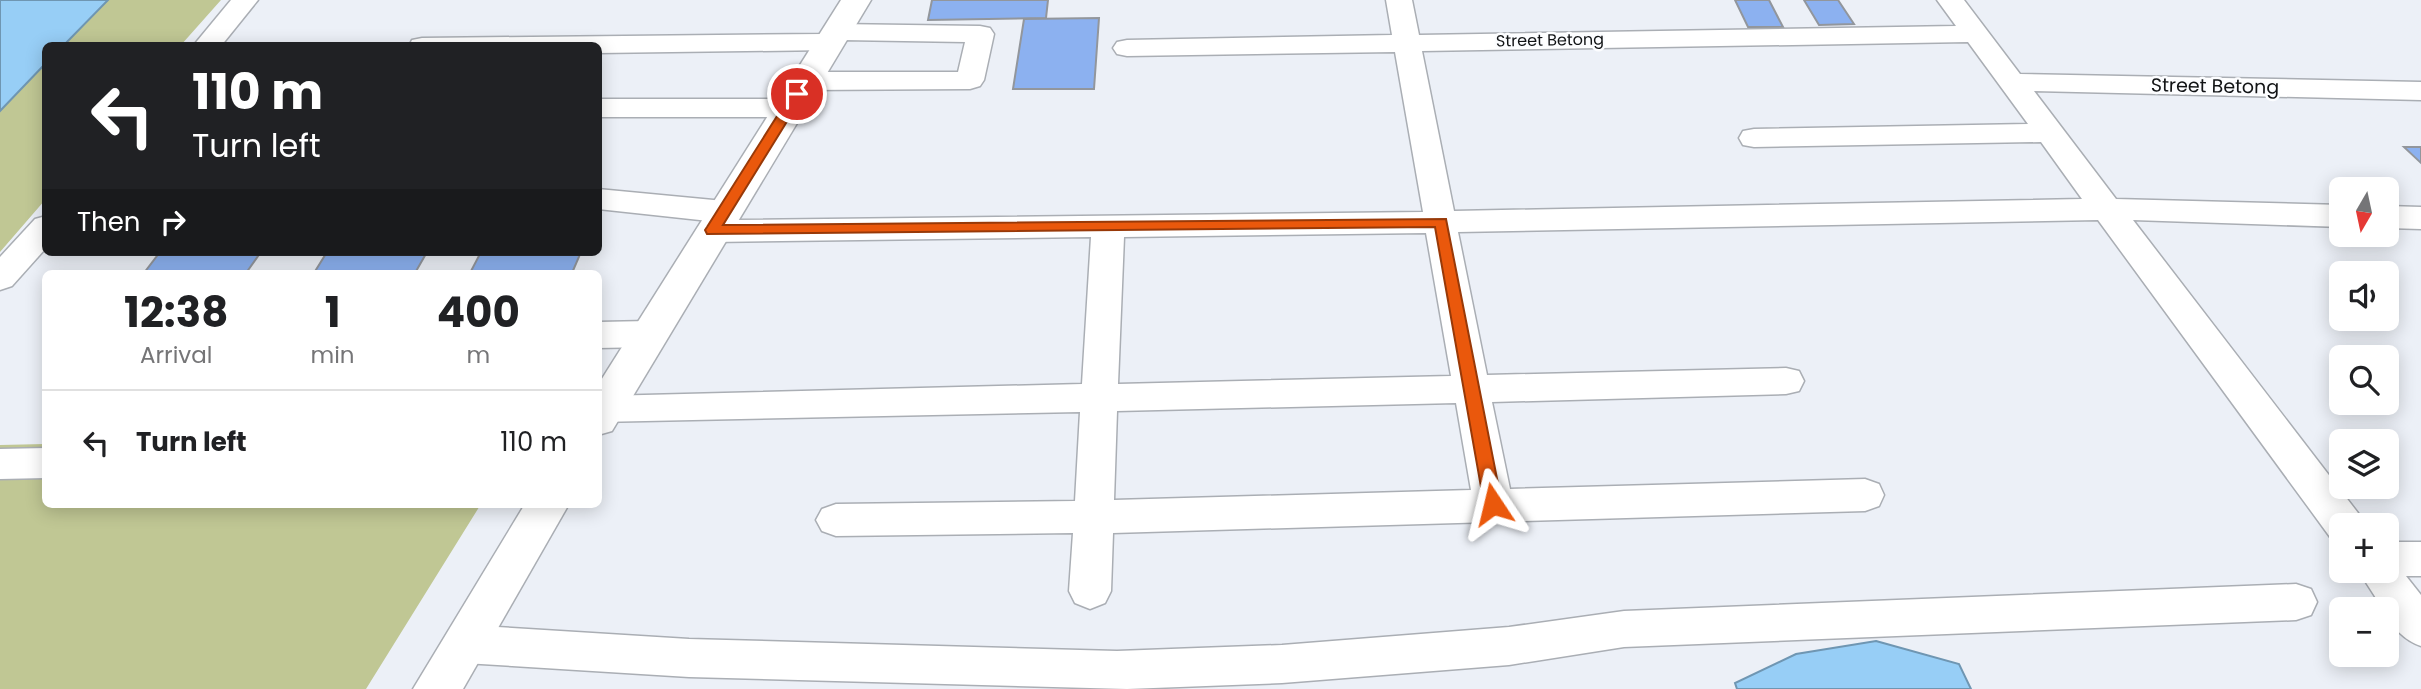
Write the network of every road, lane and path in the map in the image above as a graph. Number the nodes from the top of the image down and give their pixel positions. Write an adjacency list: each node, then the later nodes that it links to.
1 (245, 0): 7 (street)
2 (856, 0): 6 (main road)
3 (1399, 0): 9 (street)
4 (1950, 0): 5 (street)
5 (1974, 34): 9 (street, Street Betong); 11 (street)
6 (833, 37): 8 (street); 13 (main road); 13 (street)
7 (209, 42)
8 (602, 42)
9 (1407, 43): 10 (street, Street Betong); 23 (street)
10 (1127, 48)
11 (2009, 82): 12 (street, Street Betong); 15 (street)
12 (2421, 91)
13 (797, 95): 14 (street); 22 (main road)
14 (602, 108)
15 (2048, 133): 16 (street); 18 (street)
16 (1754, 138)
17 (602, 201): 22 (street)
18 (2107, 209): 19 (street); 23 (street); 39 (street)
19 (2329, 216)
20 (2399, 218): 21 (street)
21 (2421, 218)
22 (718, 221): 24 (street); 27 (main road)
23 (1441, 222): 24 (street); 30 (street)
24 (1108, 226): 31 (street)
25 (42, 231): 26 (street)
26 (0, 278)
27 (649, 334): 28 (street); 32 (main road)
28 (602, 335)
29 (1786, 381): 30 (street)
30 (1473, 390): 31 (street); 37 (street)
31 (1101, 397): 33 (street); 40 (street)
32 (602, 413)
33 (602, 415)
34 (42, 463): 35 (street)
35 (0, 464)
36 (1865, 495): 37 (street)
37 (1493, 504): 40 (street)
38 (546, 508): 48 (main road)
39 (2335, 513)
40 (1094, 517): 41 (street); 45 (street)
41 (836, 520)
42 (2421, 559): 43 (street)
43 (2399, 577)
44 (2398, 583): 47 (street)
45 (1090, 591)
46 (2296, 602): 48 (street)
47 (2421, 628)
48 (464, 644): 49 (main road)
49 (437, 689)

